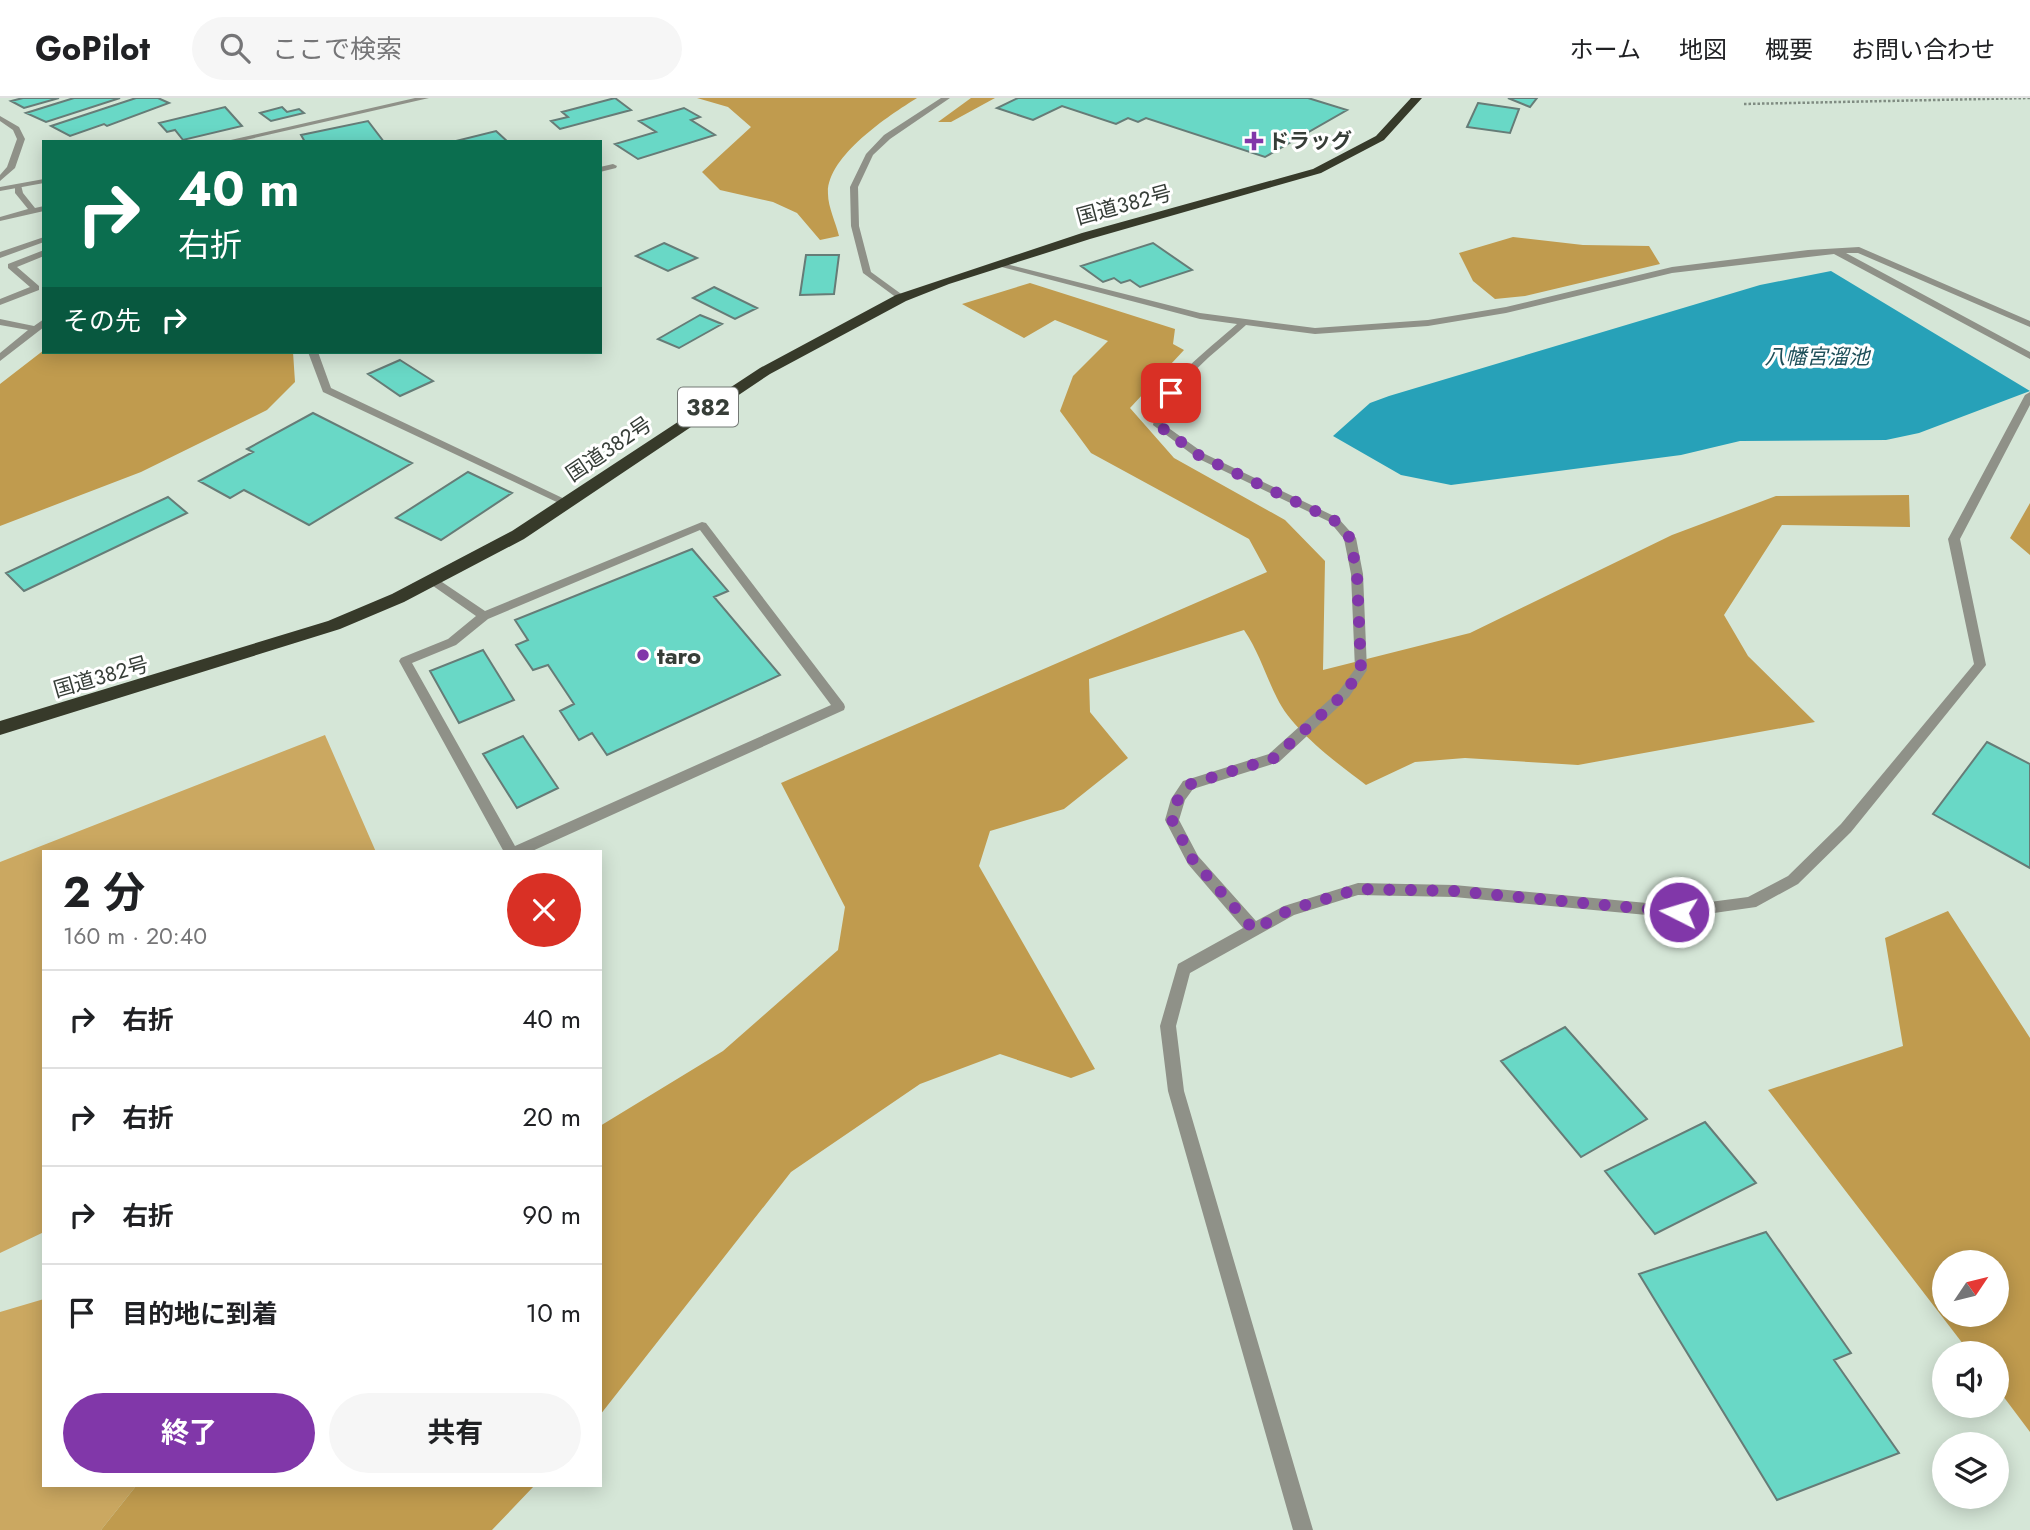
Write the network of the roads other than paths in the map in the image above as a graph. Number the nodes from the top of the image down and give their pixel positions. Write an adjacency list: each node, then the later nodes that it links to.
1 (425, 98): 5 (street)
2 (946, 98): 20 (street)
3 (1417, 98): 19 (highway, 国道382号 / 382)
4 (0, 118): 8 (street)
5 (235, 140)
6 (613, 166): 7 (street)
7 (602, 169)
8 (0, 178)
9 (42, 181): 10 (street)
10 (18, 187): 11 (street); 13 (street)
11 (0, 189)
12 (42, 208): 13 (street)
13 (33, 210): 14 (street)
14 (0, 219)
15 (42, 240): 18 (street)
16 (1835, 251): 23 (street); 24 (street); 27 (street)
17 (42, 254): 21 (street)
18 (0, 255)
19 (998, 265): 20 (highway, 国道382号 / 382); 23 (street)
20 (901, 298): 30 (highway, 国道382号 / 382)
21 (0, 302)
22 (0, 322): 25 (street)
23 (1243, 323): 36 (street)
24 (2030, 324)
25 (40, 326): 28 (street)
26 (314, 354): 30 (street)
27 (2030, 356)
28 (0, 358)
29 (2030, 395): 36 (street)
30 (567, 503): 31 (highway, 国道382号 / 382)
31 (432, 581): 32 (street); 33 (highway, 国道382号 / 382)
32 (484, 616): 34 (street); 35 (street)
33 (0, 728)
34 (510, 850)
35 (521, 850)
36 (1254, 930): 37 (street)
37 (1303, 1530)

